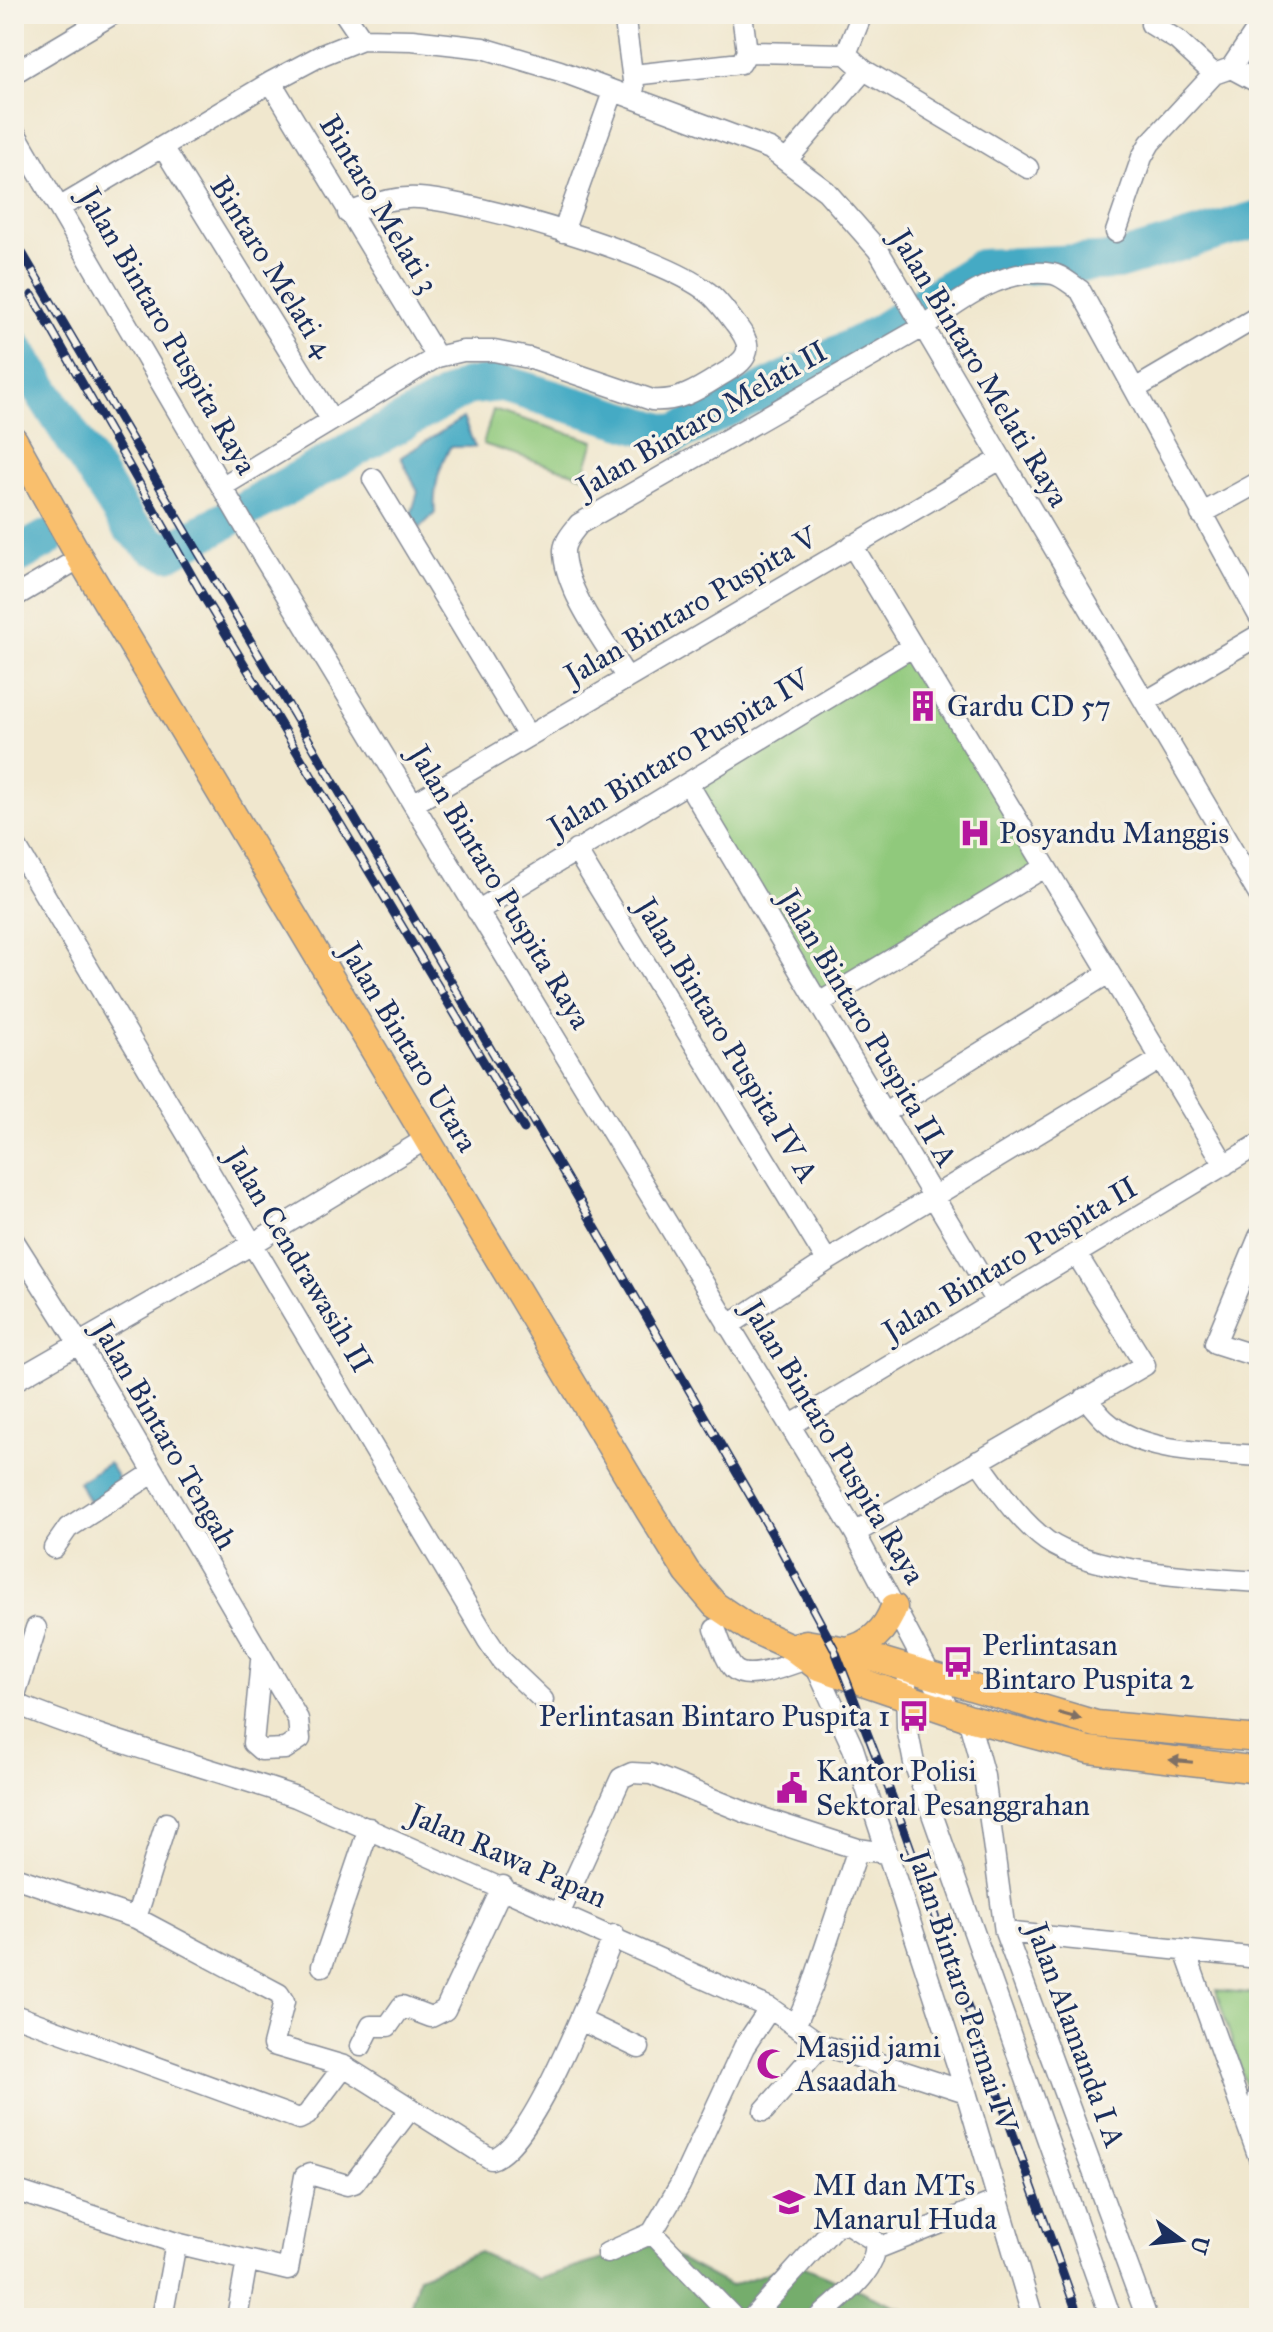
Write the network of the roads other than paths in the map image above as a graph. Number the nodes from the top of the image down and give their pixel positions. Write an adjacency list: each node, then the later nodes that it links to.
1 (113, 14): 13 (street)
2 (345, 14): 8 (street)
3 (624, 14): 14 (street)
4 (742, 14): 9 (street)
5 (862, 14): 10 (street)
6 (1151, 24): 12 (street)
7 (1259, 26): 12 (street)
8 (362, 39): 15 (street, Jalan Bintaro Melati Raya); 17 (street, Jalan Bintaro Melati Raya)
9 (747, 52): 10 (street); 14 (street)
10 (846, 54): 11 (street)
11 (864, 70): 21 (street); 22 (street)
12 (1223, 71): 16 (street); 26 (street)
13 (14, 73)
14 (633, 75): 18 (street)
15 (271, 82): 20 (street, Jalan Bintaro Melati Raya); 24 (street, Bintaro Melati 3)
16 (1259, 83)
17 (613, 92): 18 (street, Jalan Bintaro Melati Raya); 25 (street)
18 (634, 100): 21 (street, Jalan Bintaro Melati Raya)
19 (14, 131): 23 (street, Jalan Bintaro Puspita Raya)
20 (163, 147): 23 (street, Jalan Bintaro Melati Raya); 31 (street, Bintaro Melati 4)
21 (786, 161): 28 (street, Jalan Bintaro Melati Raya)
22 (1028, 168)
23 (59, 208): 36 (street, Jalan Bintaro Puspita Raya)
24 (348, 213): 25 (street); 29 (street, Bintaro Melati 3)
25 (563, 232): 29 (street)
26 (1116, 232)
27 (1259, 316): 30 (street)
28 (921, 322): 30 (street, Jalan Bintaro Melati II); 33 (street, Jalan Bintaro Melati Raya); 44 (street, Jalan Bintaro Melati II)
29 (437, 357): 31 (street)
30 (1135, 389): 37 (street, Jalan Bintaro Melati II)
31 (331, 419): 36 (street)
32 (14, 440): 39 (main road, Jalan Bintaro Utara)
33 (999, 460): 38 (street, Jalan Bintaro Puspita V); 45 (street, Jalan Bintaro Melati Raya)
34 (373, 479): 46 (street)
35 (1259, 482): 37 (street)
36 (227, 493): 48 (street, Jalan Bintaro Puspita Raya)
37 (1201, 514): 41 (street, Jalan Bintaro Melati II)
38 (852, 545): 43 (street); 44 (street, Jalan Bintaro Puspita V)
39 (80, 558): 40 (street); 58 (main road, Jalan Bintaro Utara)
40 (14, 597)
41 (1259, 616)
42 (1259, 635): 45 (street)
43 (912, 647): 47 (street, Jalan Bintaro Puspita IV); 51 (street)
44 (627, 678): 46 (street, Jalan Bintaro Puspita V)
45 (1145, 702): 52 (street, Jalan Bintaro Melati Raya)
46 (528, 736): 48 (street, Jalan Bintaro Puspita V)
47 (689, 785): 50 (street, Jalan Bintaro Puspita IV); 55 (street, Jalan Bintaro Puspita II A)
48 (413, 804): 53 (street, Jalan Bintaro Puspita Raya)
49 (14, 843): 64 (street, Jalan Cendrawasih II)
50 (576, 850): 53 (street, Jalan Bintaro Puspita IV); 66 (street, Jalan Bintaro Puspita IV A)
51 (1045, 867): 54 (street); 55 (street)
52 (1259, 895)
53 (477, 911): 68 (street, Jalan Bintaro Puspita Raya)
54 (1107, 974): 56 (street); 57 (street)
55 (819, 1003): 57 (street, Jalan Bintaro Puspita II A)
56 (1161, 1059): 60 (street); 61 (street)
57 (885, 1112): 61 (street, Jalan Bintaro Puspita II A)
58 (426, 1139): 64 (street); 84 (main road, Jalan Bintaro Utara)
59 (1259, 1144): 60 (street, Jalan Bintaro Puspita II)
60 (1225, 1165): 65 (street, Jalan Bintaro Puspita II)
61 (932, 1197): 66 (street); 67 (street, Jalan Bintaro Puspita II A)
62 (1259, 1237): 70 (street)
63 (14, 1241): 69 (street, Jalan Bintaro Tengah)
64 (254, 1243): 69 (street); 89 (street, Jalan Cendrawasih II)
65 (1077, 1255): 67 (street, Jalan Bintaro Puspita II); 72 (street)
66 (827, 1261): 68 (street)
67 (996, 1302): 73 (street, Jalan Bintaro Puspita II)
68 (728, 1326): 73 (street, Jalan Bintaro Puspita Raya)
69 (78, 1342): 71 (street); 76 (street, Jalan Bintaro Tengah)
70 (1259, 1357)
71 (14, 1381)
72 (1085, 1398): 74 (street); 75 (street)
73 (791, 1425): 77 (street, Jalan Bintaro Puspita Raya)
74 (1259, 1456)
75 (978, 1461): 77 (street); 79 (street)
76 (153, 1473): 78 (street); 85 (street, Jalan Bintaro Tengah)
77 (855, 1533): 80 (street, Jalan Bintaro Puspita Raya)
78 (54, 1548)
79 (1259, 1582)
80 (896, 1610): 83 (main road); 86 (street, Jalan Bintaro Puspita Raya)
81 (36, 1628): 88 (street, Jalan Rawa Papan)
82 (715, 1629): 84 (street)
83 (850, 1652): 84 (main road); 86 (main road)
84 (805, 1654): 87 (main road); 96 (street, Jalan Bintaro Permai IV)
85 (261, 1661)
86 (918, 1673): 87 (street); 90 (street, Jalan Bintaro Puspita Raya); 91 (main road, one-way to 91)
87 (905, 1696): 90 (main road); 132 (street)
88 (14, 1700): 94 (street, Jalan Rawa Papan)
89 (543, 1700)
90 (959, 1715): 92 (main road, one-way to 90); 101 (street, Jalan Alamanda I A)
91 (1259, 1739)
92 (1259, 1770)
93 (166, 1823): 100 (street)
94 (369, 1828): 98 (street, Jalan Rawa Papan); 105 (street)
95 (858, 1849): 96 (street); 99 (street); 109 (street)
96 (886, 1853): 114 (street, Jalan Bintaro Permai IV)
97 (14, 1877): 100 (street)
98 (503, 1886): 99 (street, Jalan Rawa Papan); 111 (street)
99 (560, 1912): 102 (street, Jalan Rawa Papan)
100 (136, 1918): 113 (street)
101 (1005, 1932): 103 (street); 133 (street, Jalan Alamanda I A)
102 (614, 1935): 106 (street, Jalan Rawa Papan); 108 (street)
103 (1185, 1951): 104 (street); 118 (street)
104 (1259, 1958)
105 (322, 1966)
106 (770, 2008): 109 (street, Jalan Rawa Papan); 121 (street)
107 (14, 2015): 113 (street)
108 (580, 2020): 112 (street); 116 (street)
109 (795, 2026): 110 (street, Jalan Rawa Papan)
110 (822, 2045): 114 (street, Jalan Rawa Papan); 117 (street)
111 (361, 2046)
112 (639, 2048)
113 (344, 2066): 116 (street)
114 (966, 2092): 120 (street, Jalan Bintaro Permai IV)
115 (1259, 2093): 118 (street)
116 (411, 2108): 125 (street)
117 (764, 2111)
118 (1256, 2149)
119 (14, 2190): 122 (street)
120 (999, 2200): 123 (street); 131 (street, Jalan Bintaro Permai IV)
121 (652, 2233): 124 (street); 128 (street)
122 (176, 2243): 125 (street); 126 (street)
123 (876, 2249): 129 (street); 130 (street)
124 (607, 2253)
125 (247, 2261): 127 (street)
126 (162, 2318)
127 (237, 2318)
128 (734, 2318)
129 (752, 2318)
130 (819, 2318)
131 (1033, 2318)
132 (1111, 2318)
133 (1147, 2318)

